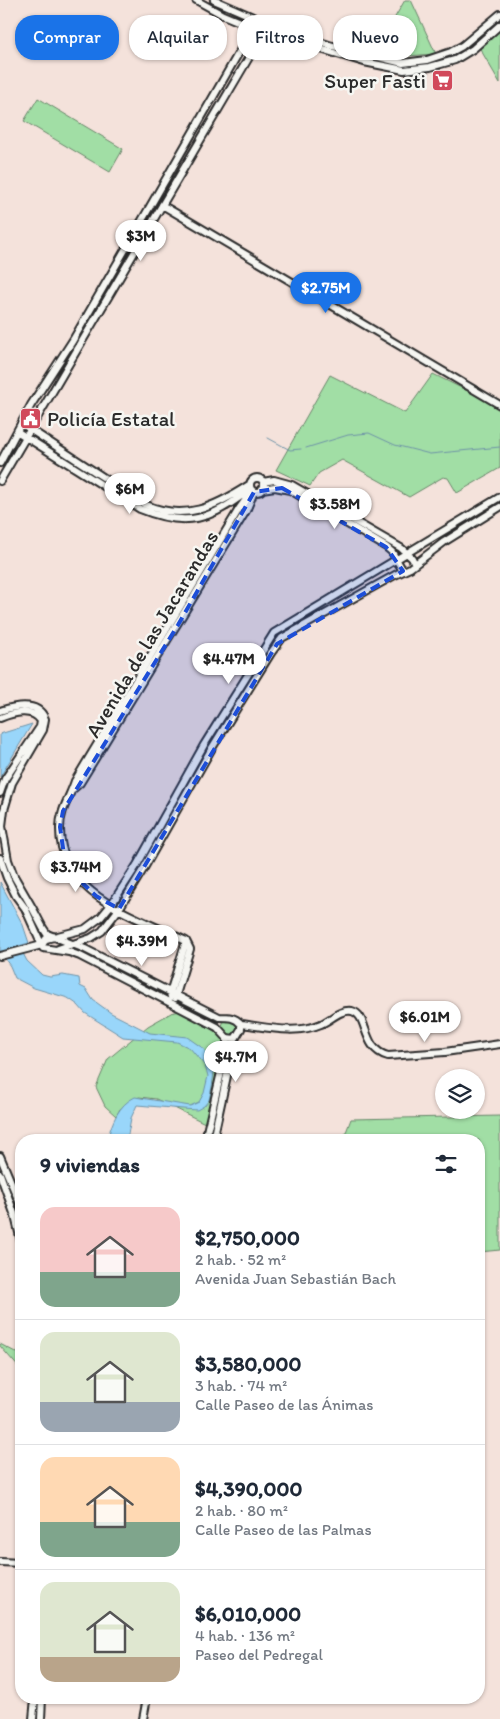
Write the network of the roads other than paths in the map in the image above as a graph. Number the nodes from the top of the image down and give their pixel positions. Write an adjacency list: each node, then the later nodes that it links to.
1 (196, 0): 5 (street)
2 (214, 0): 4 (street)
3 (500, 14): 9 (street)
4 (246, 15)
5 (237, 20)
6 (500, 25): 9 (street)
7 (323, 47): 9 (street)
8 (323, 48): 9 (street)
9 (327, 49)
10 (237, 56): 13 (street)
11 (247, 60): 12 (street)
12 (162, 205): 14 (street); 15 (street)
13 (66, 350): 14 (street); 16 (street)
14 (74, 355): 17 (street)
15 (500, 405)
16 (22, 425): 17 (street); 18 (street)
17 (30, 430): 19 (street); 23 (street)
18 (18, 432): 19 (street); 20 (street)
19 (26, 437): 21 (street); 25 (street)
20 (0, 463)
21 (0, 481)
22 (263, 485): 23 (street); 23 (street); 28 (street); 29 (street)
23 (252, 489): 25 (street); 27 (street, Avenida de las Jacarandas); 34 (street, Avenida de las Jacarandas)
24 (500, 497): 28 (street)
25 (228, 507): 27 (street)
26 (500, 507): 30 (street)
27 (235, 515): 34 (street, Avenida de las Jacarandas)
28 (408, 553): 29 (street); 30 (street)
29 (396, 560): 31 (street); 37 (street)
30 (415, 564): 31 (street)
31 (403, 571): 38 (street)
32 (0, 711): 39 (street)
33 (0, 718): 35 (street)
34 (73, 789): 37 (street, Avenida de las Jacarandas)
35 (0, 793)
36 (0, 858): 40 (street)
37 (111, 905): 38 (street, Avenida de las Jacarandas); 39 (street)
38 (118, 908): 41 (street); 44 (street, Avenida de las Jacarandas)
39 (55, 936): 40 (street); 41 (street)
40 (42, 945): 42 (street); 43 (street)
41 (74, 945): 42 (street); 44 (street)
42 (58, 949): 45 (street)
43 (0, 956)
44 (173, 994): 45 (street); 46 (street)
45 (172, 1005): 47 (street)
46 (241, 1024): 48 (street); 49 (street)
47 (227, 1038): 48 (street); 50 (street)
48 (235, 1039): 51 (street)
49 (500, 1044)
50 (206, 1134)
51 (214, 1134)
52 (0, 1156): 54 (street)
53 (0, 1174): 55 (street)
54 (15, 1192)
55 (15, 1216)
56 (0, 1562): 57 (street)
57 (15, 1563)
58 (34, 1704): 63 (street)
59 (42, 1704): 64 (street)
60 (144, 1704): 62 (street)
61 (145, 1704): 62 (street)
62 (144, 1709): 65 (street)
63 (33, 1719)
64 (41, 1719)
65 (143, 1719)

